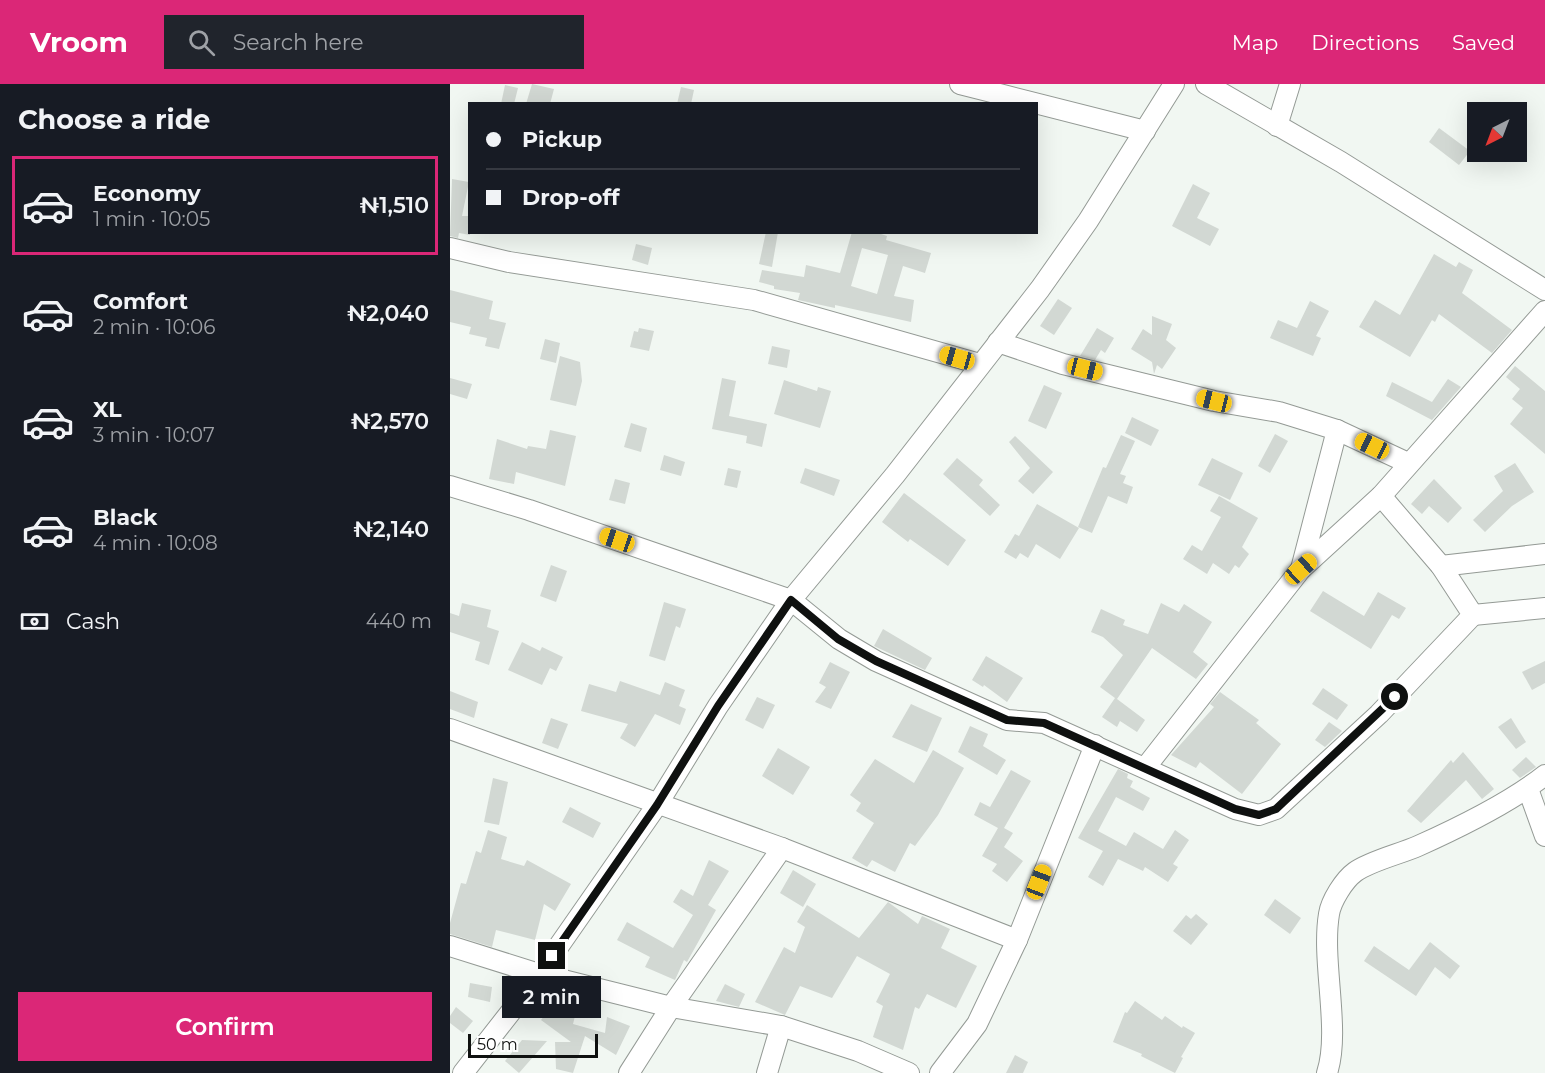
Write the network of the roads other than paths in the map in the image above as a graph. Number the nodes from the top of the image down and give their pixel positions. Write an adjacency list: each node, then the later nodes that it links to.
1 (960, 84): 5 (street)
2 (1174, 84): 8 (street)
3 (1206, 84): 7 (street)
4 (1290, 84): 7 (street)
5 (1031, 102)
6 (1038, 104): 8 (street)
7 (1277, 126): 10 (street)
8 (1145, 131): 12 (street)
9 (450, 249): 13 (street)
10 (1545, 290)
11 (1545, 311): 15 (street)
12 (998, 342): 13 (street); 14 (street)
13 (980, 364): 21 (street)
14 (1336, 430): 15 (street); 20 (street)
15 (1408, 463): 17 (street)
16 (450, 486): 21 (street)
17 (1381, 496): 19 (street); 20 (street)
18 (1545, 555): 19 (street)
19 (1442, 566): 23 (street)
20 (1301, 569): 26 (street)
21 (791, 600): 25 (street); 29 (street)
22 (1545, 608): 23 (street)
23 (1473, 615): 26 (street)
24 (450, 729): 29 (street)
25 (1095, 745): 26 (street); 32 (street)
26 (1144, 768)
27 (1545, 775): 28 (street)
28 (1528, 789): 30 (street); 42 (street)
29 (657, 805): 31 (street); 34 (street)
30 (1545, 836)
31 (782, 848): 32 (street); 35 (street)
32 (1017, 939): 41 (street)
33 (450, 946): 34 (street)
34 (539, 974): 35 (street); 37 (street)
35 (670, 1007): 36 (street); 38 (street)
36 (781, 1026): 39 (street); 40 (street)
37 (463, 1073)
38 (629, 1073)
39 (767, 1073)
40 (909, 1073)
41 (940, 1073)
42 (1327, 1073)

